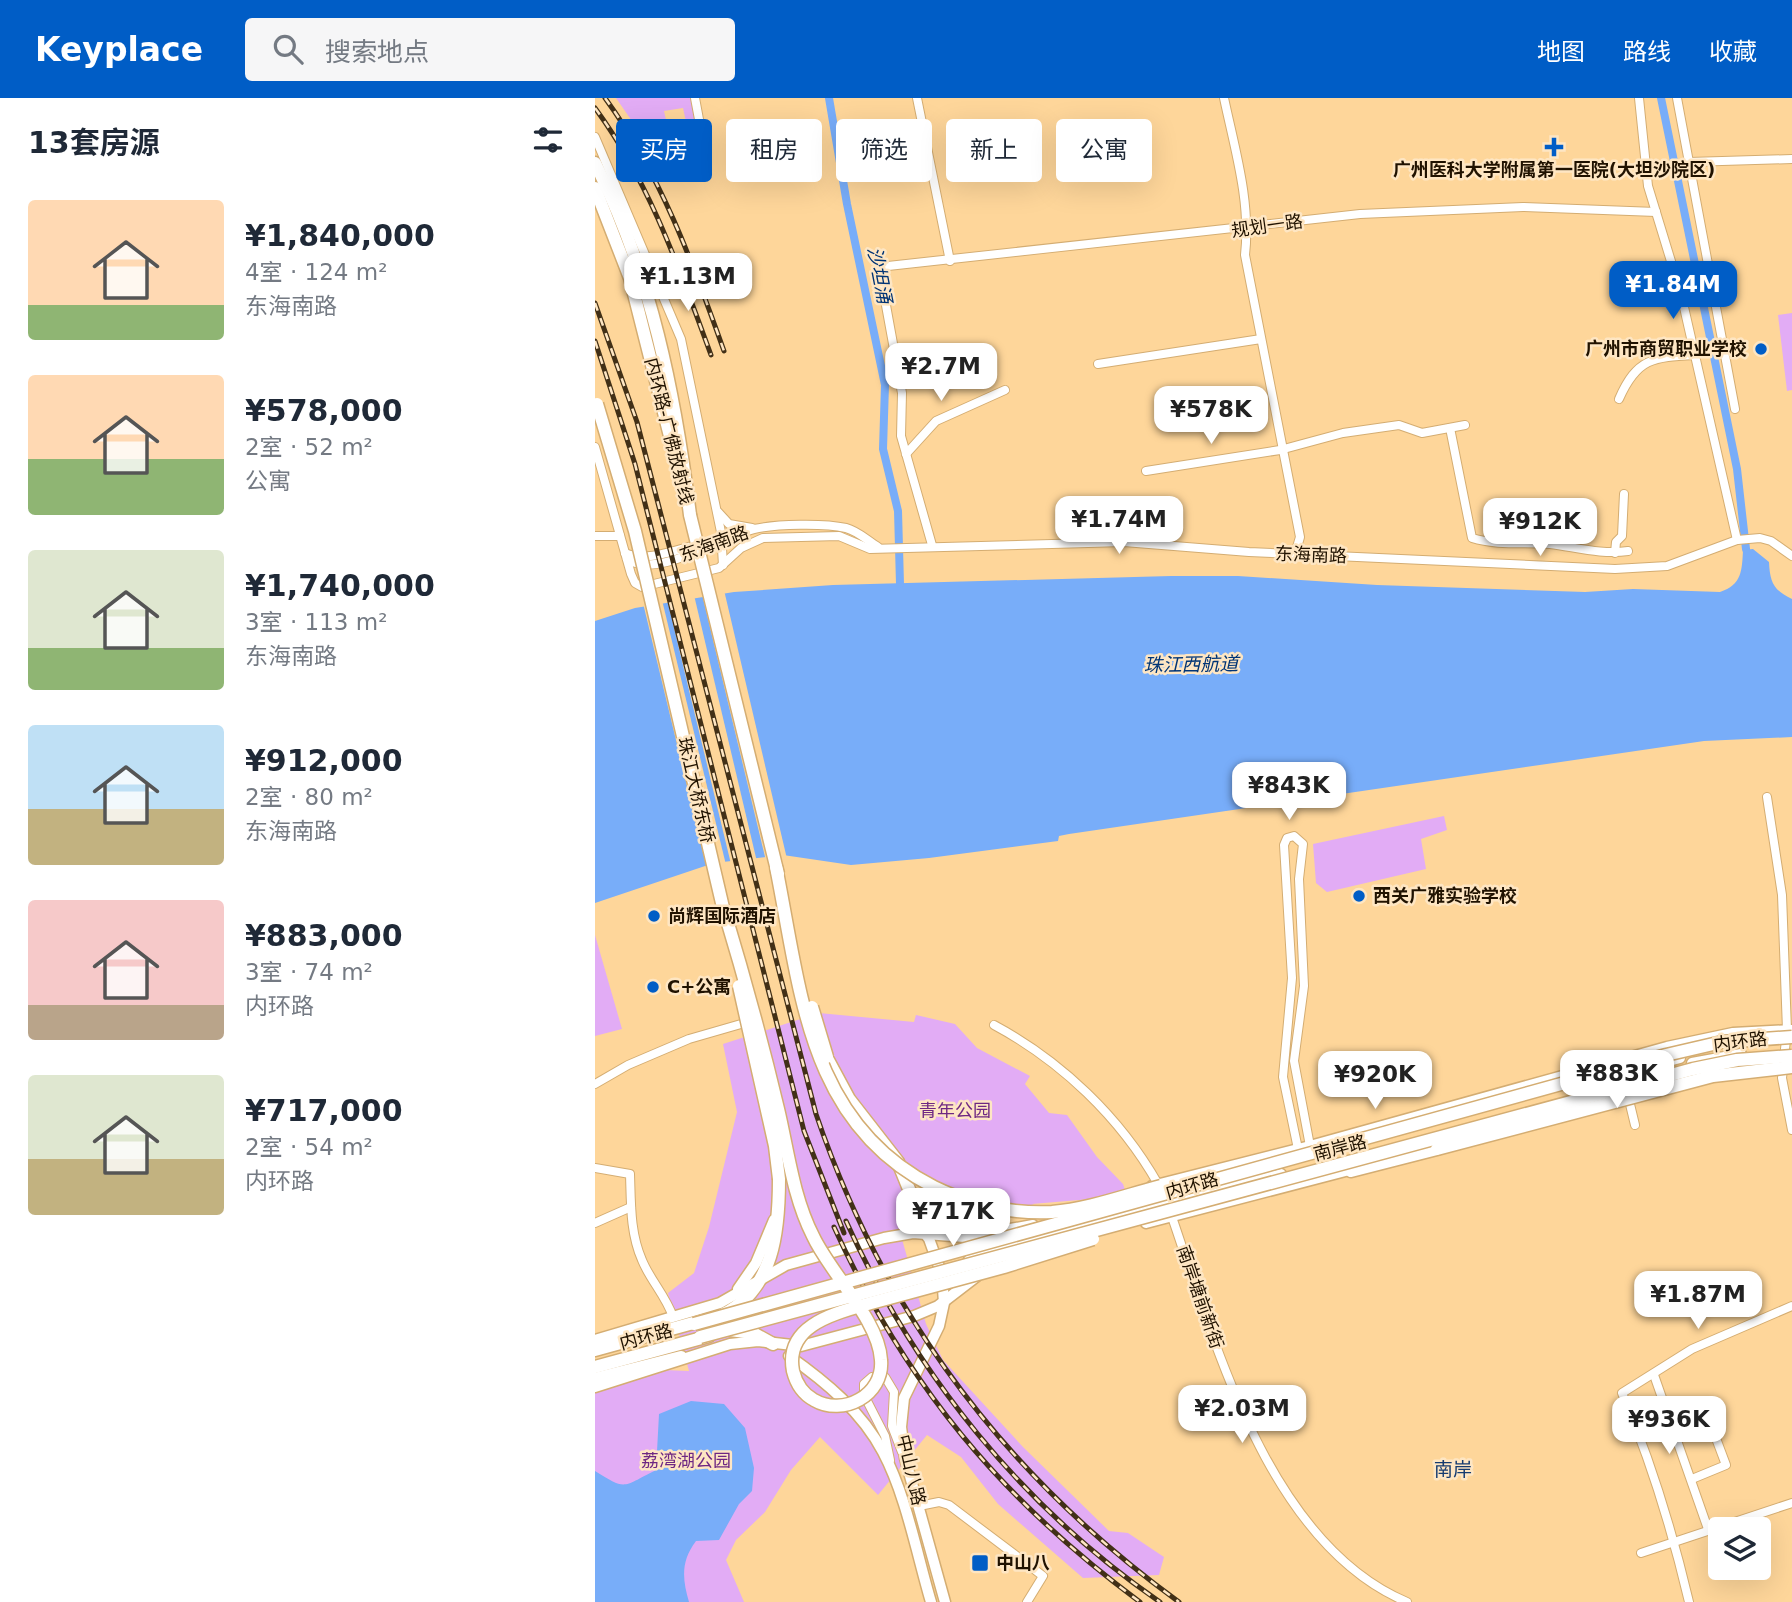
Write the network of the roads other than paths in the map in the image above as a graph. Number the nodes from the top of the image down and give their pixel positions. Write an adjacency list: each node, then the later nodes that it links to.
1 (695, 98): 6 (street)
2 (917, 98): 14 (street)
3 (1224, 98): 13 (street)
4 (1639, 98): 12 (street)
5 (1677, 98): 9 (street)
6 (699, 119)
7 (595, 137): 29 (street)
8 (1792, 159): 9 (street)
9 (1689, 162): 21 (street)
10 (595, 163): 30 (highway)
11 (595, 188): 30 (highway, 内环路-广佛放射线)
12 (1656, 212): 13 (street, 规划一路); 16 (street)
13 (1248, 228): 14 (street, 规划一路); 15 (street)
14 (950, 261): 26 (street, 规划一路)
15 (1261, 339): 17 (street); 25 (street)
16 (1695, 355): 19 (street); 35 (street)
17 (1098, 364)
18 (1005, 390): 26 (street)
19 (1619, 399)
20 (596, 402): 46 (highway, 珠江大桥东桥, bridge)
21 (1735, 409)
22 (1465, 425): 23 (street)
23 (1450, 428): 25 (street); 39 (street)
24 (595, 447): 33 (street, 东海南路)
25 (1280, 450): 27 (street); 40 (street)
26 (906, 454): 36 (street)
27 (1146, 471)
28 (1624, 494): 39 (street)
29 (717, 510): 31 (street); 34 (street)
30 (690, 515): 45 (highway, bridge)
31 (757, 528): 34 (street, 东海南路); 37 (street, 东海南路)
32 (595, 536): 33 (street)
33 (620, 536): 41 (street, 东海南路)
34 (722, 540): 41 (street, 东海南路); 43 (street)
35 (1740, 540): 40 (street, 东海南路); 42 (street, 东海南路)
36 (932, 545): 37 (street, 东海南路); 40 (street, 东海南路)
37 (886, 548): 43 (street, 东海南路)
38 (1628, 551): 39 (street)
39 (1615, 553)
40 (1295, 554)
41 (626, 556): 43 (street, 东海南路)
42 (1792, 556)
43 (723, 565)
44 (1767, 797): 51 (street)
45 (776, 867): 60 (highway, bridge); 64 (highway, bridge)
46 (724, 910): 66 (highway, 珠江大桥东桥, bridge); 67 (highway, bridge)
47 (741, 1024): 52 (street)
48 (993, 1025): 63 (street)
49 (1753, 1031): 50 (street); 51 (main road); 58 (main road)
50 (1754, 1048): 51 (main road, 南岸路); 54 (main road, 南岸路); 72 (main road, 南岸路)
51 (1789, 1048): 53 (main road); 57 (street); 60 (highway, 内环路, bridge); 62 (highway, bridge); 67 (highway, 内环路, bridge)
52 (595, 1084)
53 (1627, 1089): 55 (main road); 56 (street)
54 (1509, 1113): 55 (main road); 59 (main road, 南岸路)
55 (1533, 1116): 62 (main road)
56 (1635, 1125)
57 (1792, 1130)
58 (1311, 1146): 60 (main road); 60 (street)
59 (1369, 1150): 62 (main road); 67 (main road, 南岸路)
60 (1296, 1152): 63 (main road); 85 (highway, 内环路, bridge)
61 (595, 1168): 65 (street)
62 (1351, 1171): 68 (main road)
63 (1158, 1184): 72 (main road)
64 (911, 1197): 72 (main road); 73 (highway)
65 (631, 1207): 70 (street); 83 (street)
66 (777, 1211): 76 (main road); 77 (highway, 珠江大桥东桥)
67 (1150, 1212): 68 (main road); 69 (main road, 南岸路); 88 (highway, 内环路, bridge)
68 (1172, 1217): 71 (main road); 105 (street, 南岸塘前新街)
69 (1108, 1219): 71 (main road); 75 (main road, 南岸路)
70 (595, 1223)
71 (1133, 1226): 80 (main road)
72 (1005, 1230): 74 (main road, 南岸路)
73 (928, 1236): 74 (main road, 南岸路); 77 (main road, 南岸路); 79 (main road, 中山八路)
74 (971, 1236): 75 (street)
75 (972, 1258): 79 (main road, 南岸路)
76 (756, 1263): 78 (main road); 81 (main road)
77 (763, 1279): 78 (main road, 南岸路); 81 (highway); 86 (main road)
78 (747, 1287): 81 (main road)
79 (944, 1287): 80 (main road, 中山八路)
80 (944, 1303): 86 (main road); 93 (main road, 中山八路)
81 (727, 1306): 83 (main road); 84 (street); 85 (highway)
82 (1792, 1306): 89 (street)
83 (673, 1317): 85 (main road)
84 (728, 1337): 86 (highway); 87 (main road); 88 (highway)
85 (595, 1344)
86 (773, 1344): 94 (main road, 中山八路)
87 (681, 1357): 90 (highway); 91 (main road)
88 (595, 1366)
89 (1654, 1375): 92 (street); 100 (street)
90 (595, 1379)
91 (595, 1387)
92 (1669, 1414): 95 (street); 95 (street)
93 (905, 1458): 94 (street); 97 (main road, 中山八路)
94 (893, 1473): 102 (main road, 中山八路)
95 (1692, 1479): 99 (street)
96 (1792, 1503): 98 (street)
97 (919, 1506): 103 (main road, 中山八路); 104 (street)
98 (1747, 1517)
99 (1708, 1529): 100 (street)
100 (1675, 1540): 101 (street); 106 (street)
101 (1640, 1553)
102 (930, 1602)
103 (945, 1602)
104 (1027, 1602)
105 (1407, 1602)
106 (1689, 1602)

